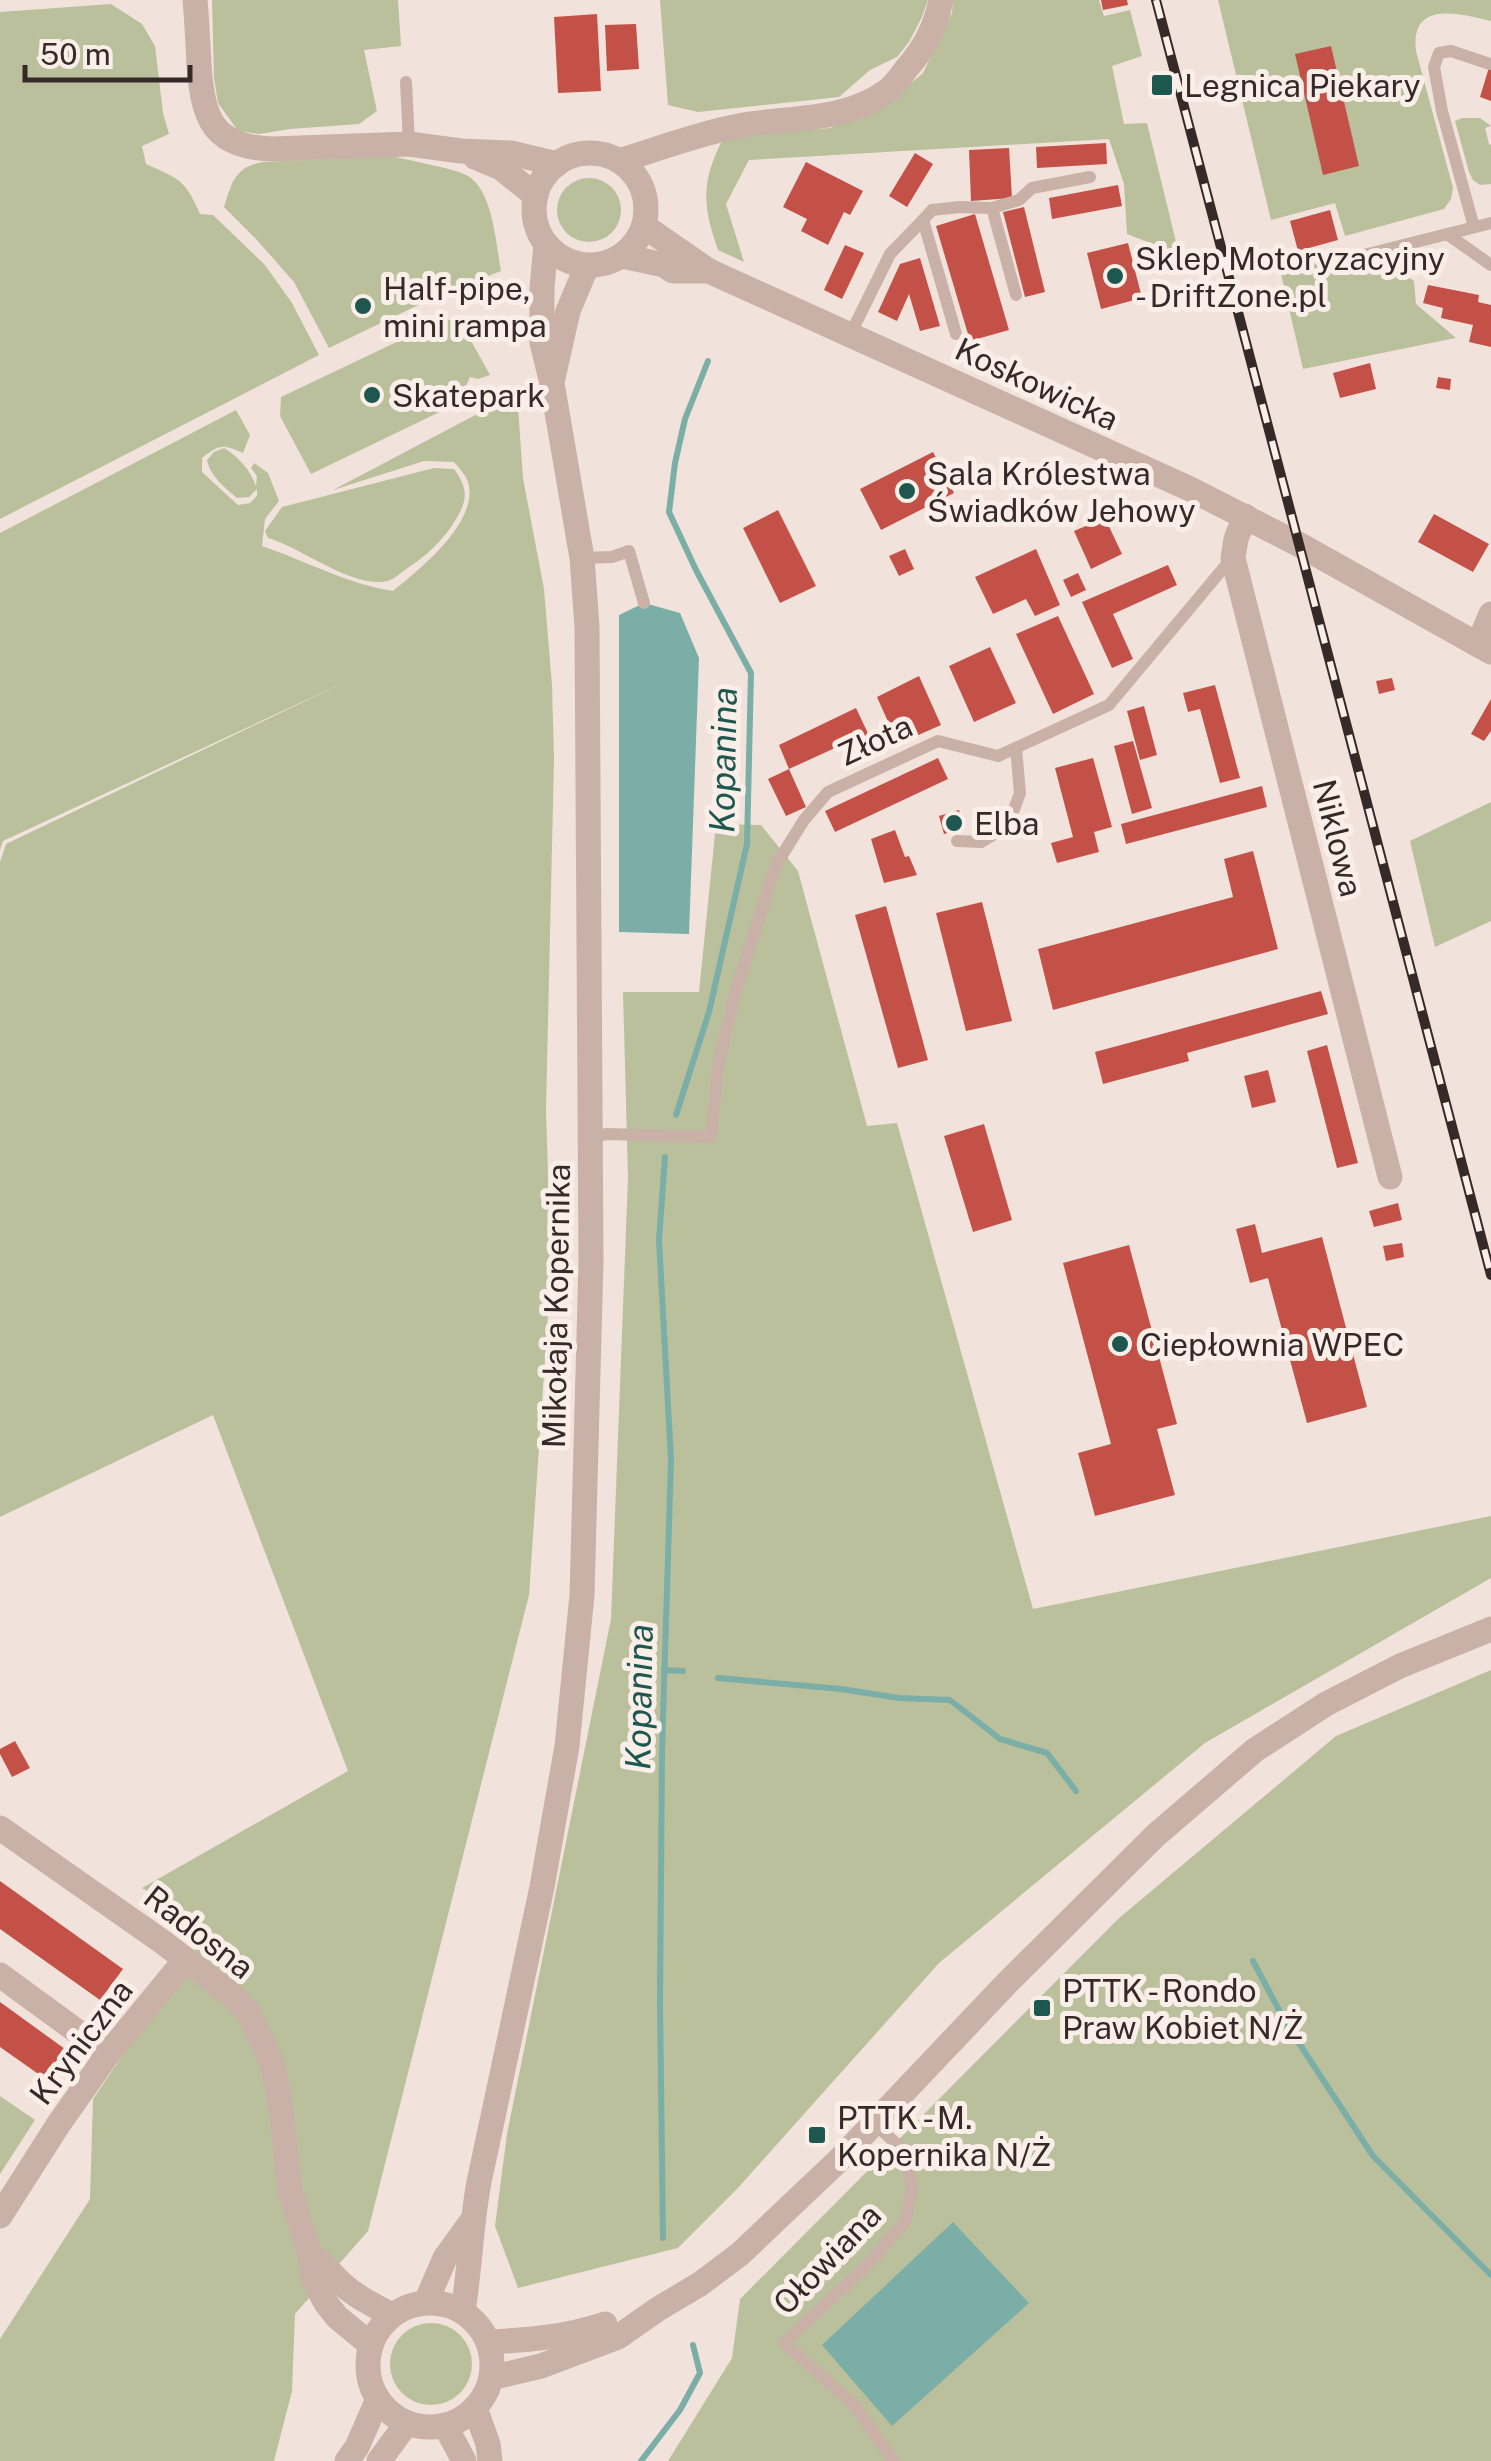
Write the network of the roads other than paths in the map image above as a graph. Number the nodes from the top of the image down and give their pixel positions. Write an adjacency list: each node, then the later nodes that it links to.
1 (195, 0): 6 (street)
2 (941, 0): 5 (street)
3 (1490, 64): 17 (lane)
4 (406, 82): 6 (lane)
5 (712, 133): 8 (street); 11 (street)
6 (408, 144): 7 (street)
7 (461, 151): 9 (street); 12 (street)
8 (619, 161): 9 (street); 11 (street)
9 (557, 164): 12 (street)
10 (1090, 177): 13 (lane)
11 (642, 189): 16 (street)
12 (536, 196): 19 (street)
13 (992, 208): 14 (lane); 25 (lane)
14 (923, 220): 26 (lane); 27 (lane)
15 (1491, 223): 17 (lane)
16 (644, 226): 20 (street); 24 (street, Koskowicka)
17 (1474, 227): 18 (lane)
18 (1447, 234): 21 (lane); 22 (lane)
19 (546, 244): 23 (street); 28 (street, Mikołaja Kopernika)
20 (622, 256): 23 (street); 24 (street, Koskowicka)
21 (1332, 263)
22 (1491, 265)
23 (587, 266): 28 (street, Mikołaja Kopernika)
24 (709, 271): 26 (street, Koskowicka)
25 (1016, 294)
26 (850, 334): 29 (street, Koskowicka)
27 (956, 334)
28 (552, 383): 30 (street, Mikołaja Kopernika)
29 (1246, 516): 31 (street); 34 (street, Koskowicka)
30 (582, 558): 32 (lane); 37 (street, Mikołaja Kopernika)
31 (1233, 558): 35 (lane, Złota); 38 (street, Niklowa)
32 (644, 603)
33 (1491, 614): 34 (street)
34 (1484, 648)
35 (1016, 748): 36 (lane); 37 (lane, Złota)
36 (957, 841)
37 (592, 1138): 46 (street, Mikołaja Kopernika)
38 (1390, 1176)
39 (1491, 1628): 44 (street)
40 (0, 1828): 41 (street, Radosna)
41 (185, 1960): 43 (street, Kryniczna); 47 (street, Radosna)
42 (0, 1975): 43 (street)
43 (108, 2054): 45 (street, Kryniczna)
44 (875, 2124): 49 (street); 63 (lane, Ołowiana)
45 (0, 2216)
46 (472, 2222): 48 (street, Mikołaja Kopernika); 50 (street, Mikołaja Kopernika)
47 (310, 2255): 51 (street); 53 (street, Radosna)
48 (426, 2302): 50 (street); 51 (street)
49 (658, 2308): 52 (street); 54 (street)
50 (463, 2311): 52 (street)
51 (392, 2315): 53 (street)
52 (489, 2342): 54 (street)
53 (371, 2345): 55 (street)
54 (492, 2378): 56 (street)
55 (378, 2399): 57 (street); 59 (street)
56 (476, 2408): 58 (street); 62 (street)
57 (407, 2422): 58 (street); 60 (street)
58 (444, 2426): 61 (street)
59 (347, 2461)
60 (378, 2461)
61 (464, 2461)
62 (490, 2461)
63 (893, 2461)

